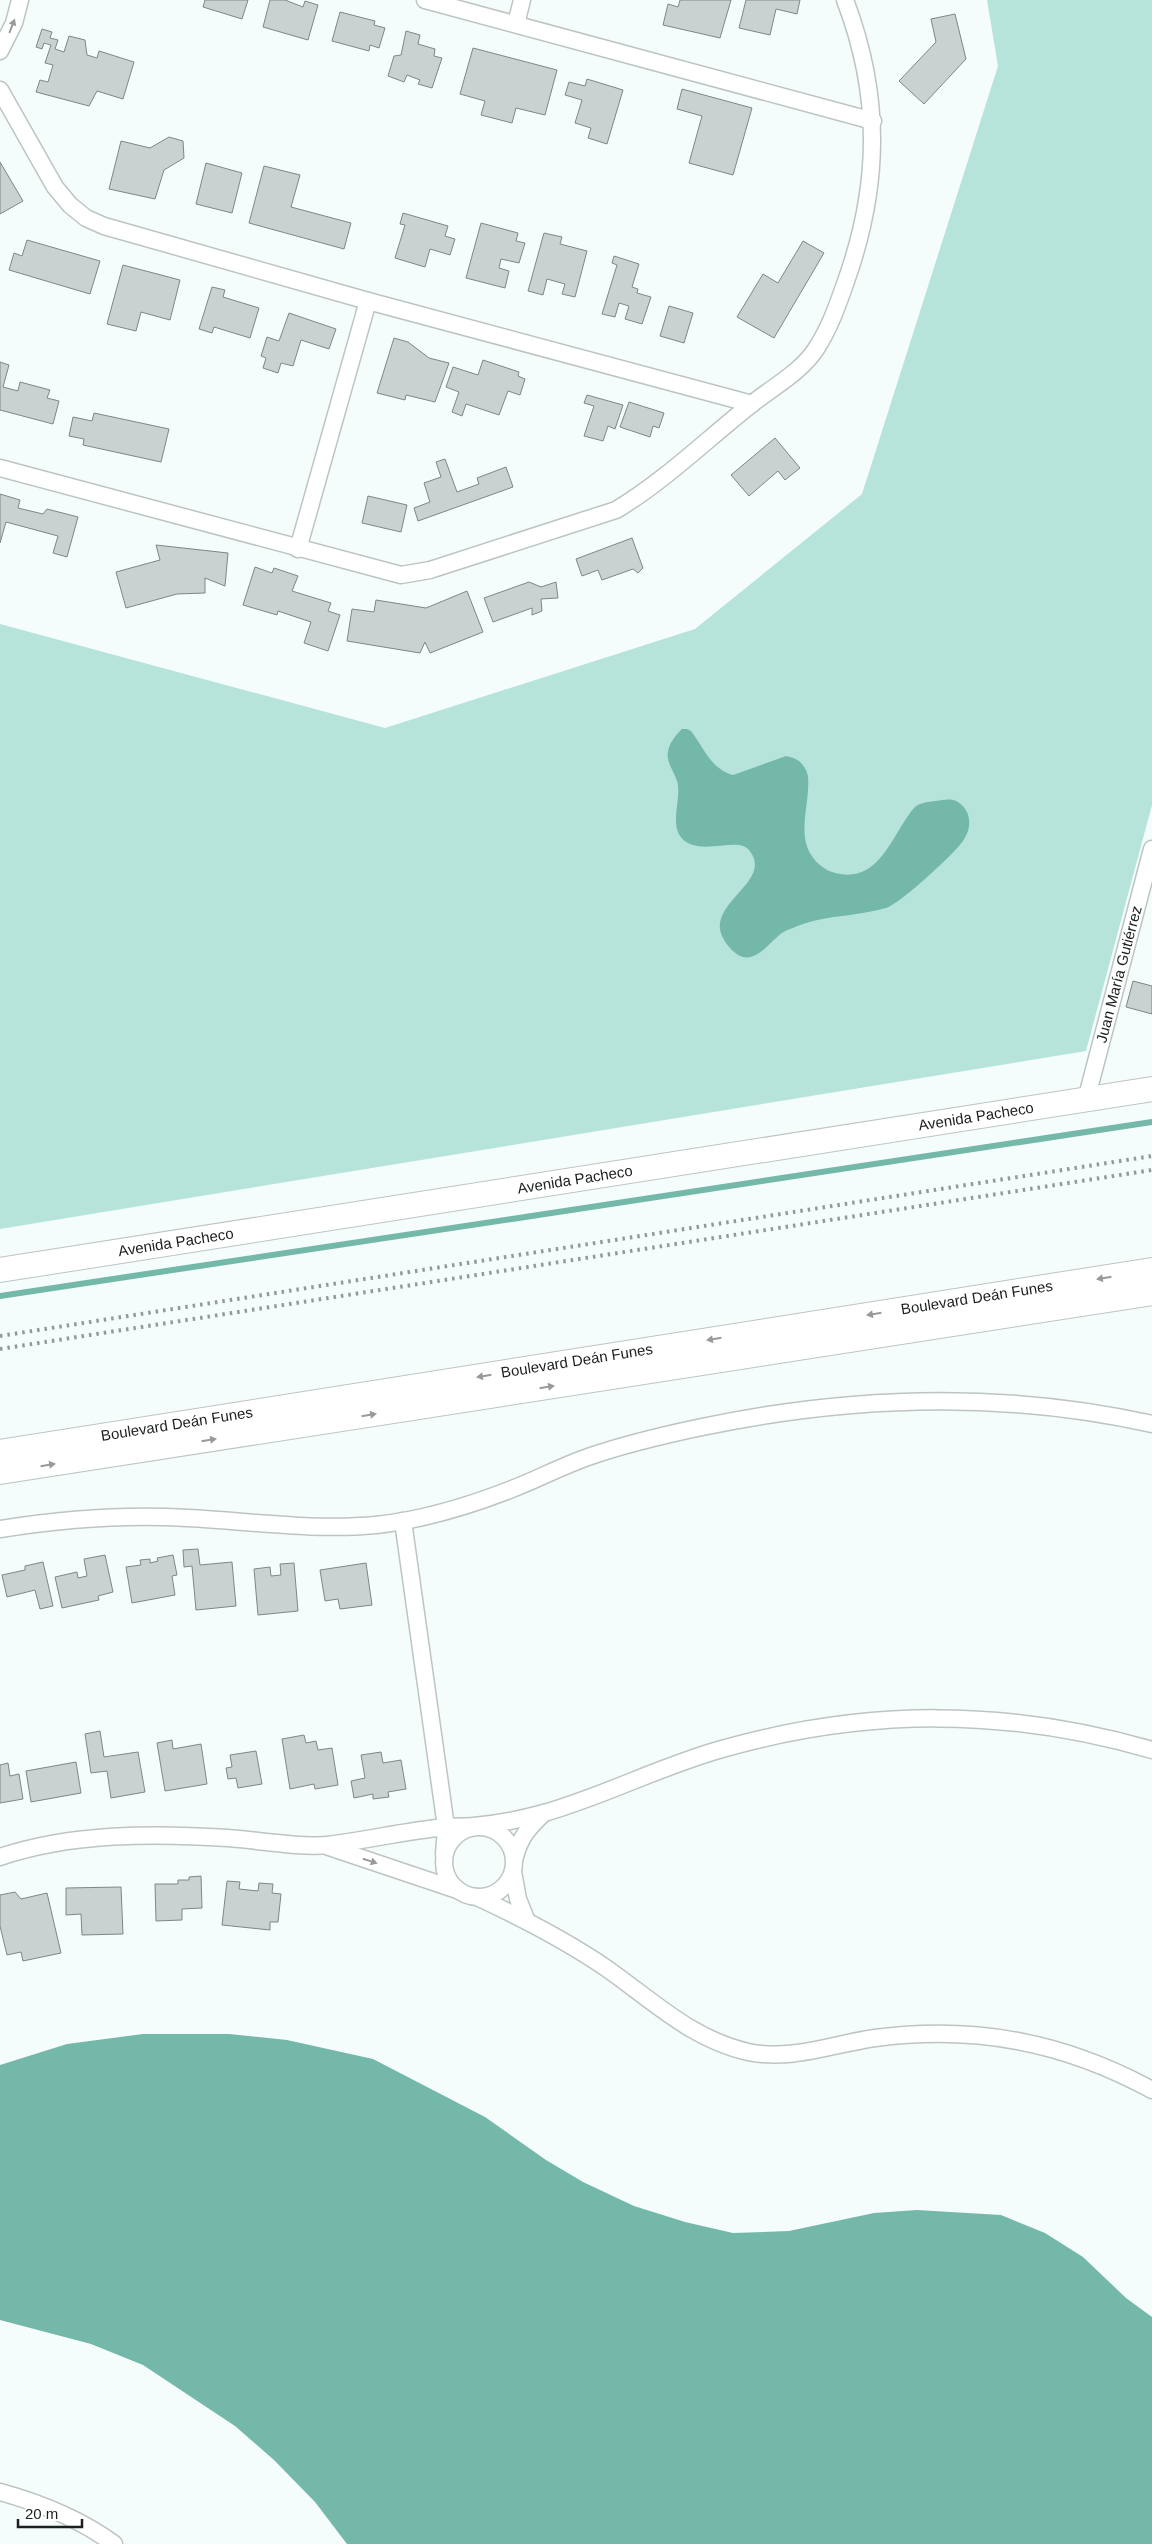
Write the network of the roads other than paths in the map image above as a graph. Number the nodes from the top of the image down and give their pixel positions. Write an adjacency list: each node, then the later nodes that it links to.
1 (20, 0): 6 (street, one-way to 1)
2 (425, 0): 5 (street)
3 (522, 0): 5 (street)
4 (845, 0): 8 (street)
5 (516, 24): 8 (street)
6 (0, 51)
7 (0, 90): 9 (street)
8 (873, 121): 10 (street)
9 (368, 301): 10 (street); 12 (street)
10 (752, 404): 12 (street)
11 (0, 468): 12 (street)
12 (298, 549)
13 (1152, 849): 15 (street, Juan María Gutiérrez)
14 (1152, 1090): 15 (main road, Avenida Pacheco)
15 (1086, 1100): 16 (main road, Avenida Pacheco)
16 (0, 1270)
17 (1152, 1270): 20 (main road, Boulevard Deán Funes, one-way to 20)
18 (1152, 1293): 21 (main road, Boulevard Deán Funes, one-way to 18)
19 (1152, 1424): 22 (street)
20 (0, 1452)
21 (0, 1472)
22 (403, 1521): 23 (street); 27 (street)
23 (0, 1529)
24 (1152, 1750): 25 (street)
25 (544, 1813): 26 (street); 31 (street)
26 (475, 1826): 27 (street); 29 (street); 31 (street)
27 (446, 1827): 28 (street); 29 (street)
28 (324, 1845): 30 (street); 32 (street, one-way to 32)
29 (444, 1854): 32 (street)
30 (0, 1857)
31 (514, 1865): 33 (street); 34 (street)
32 (457, 1890): 33 (street)
33 (477, 1898): 34 (street)
34 (526, 1920): 35 (street)
35 (1152, 2090)
36 (0, 2492): 37 (street)
37 (114, 2544)

